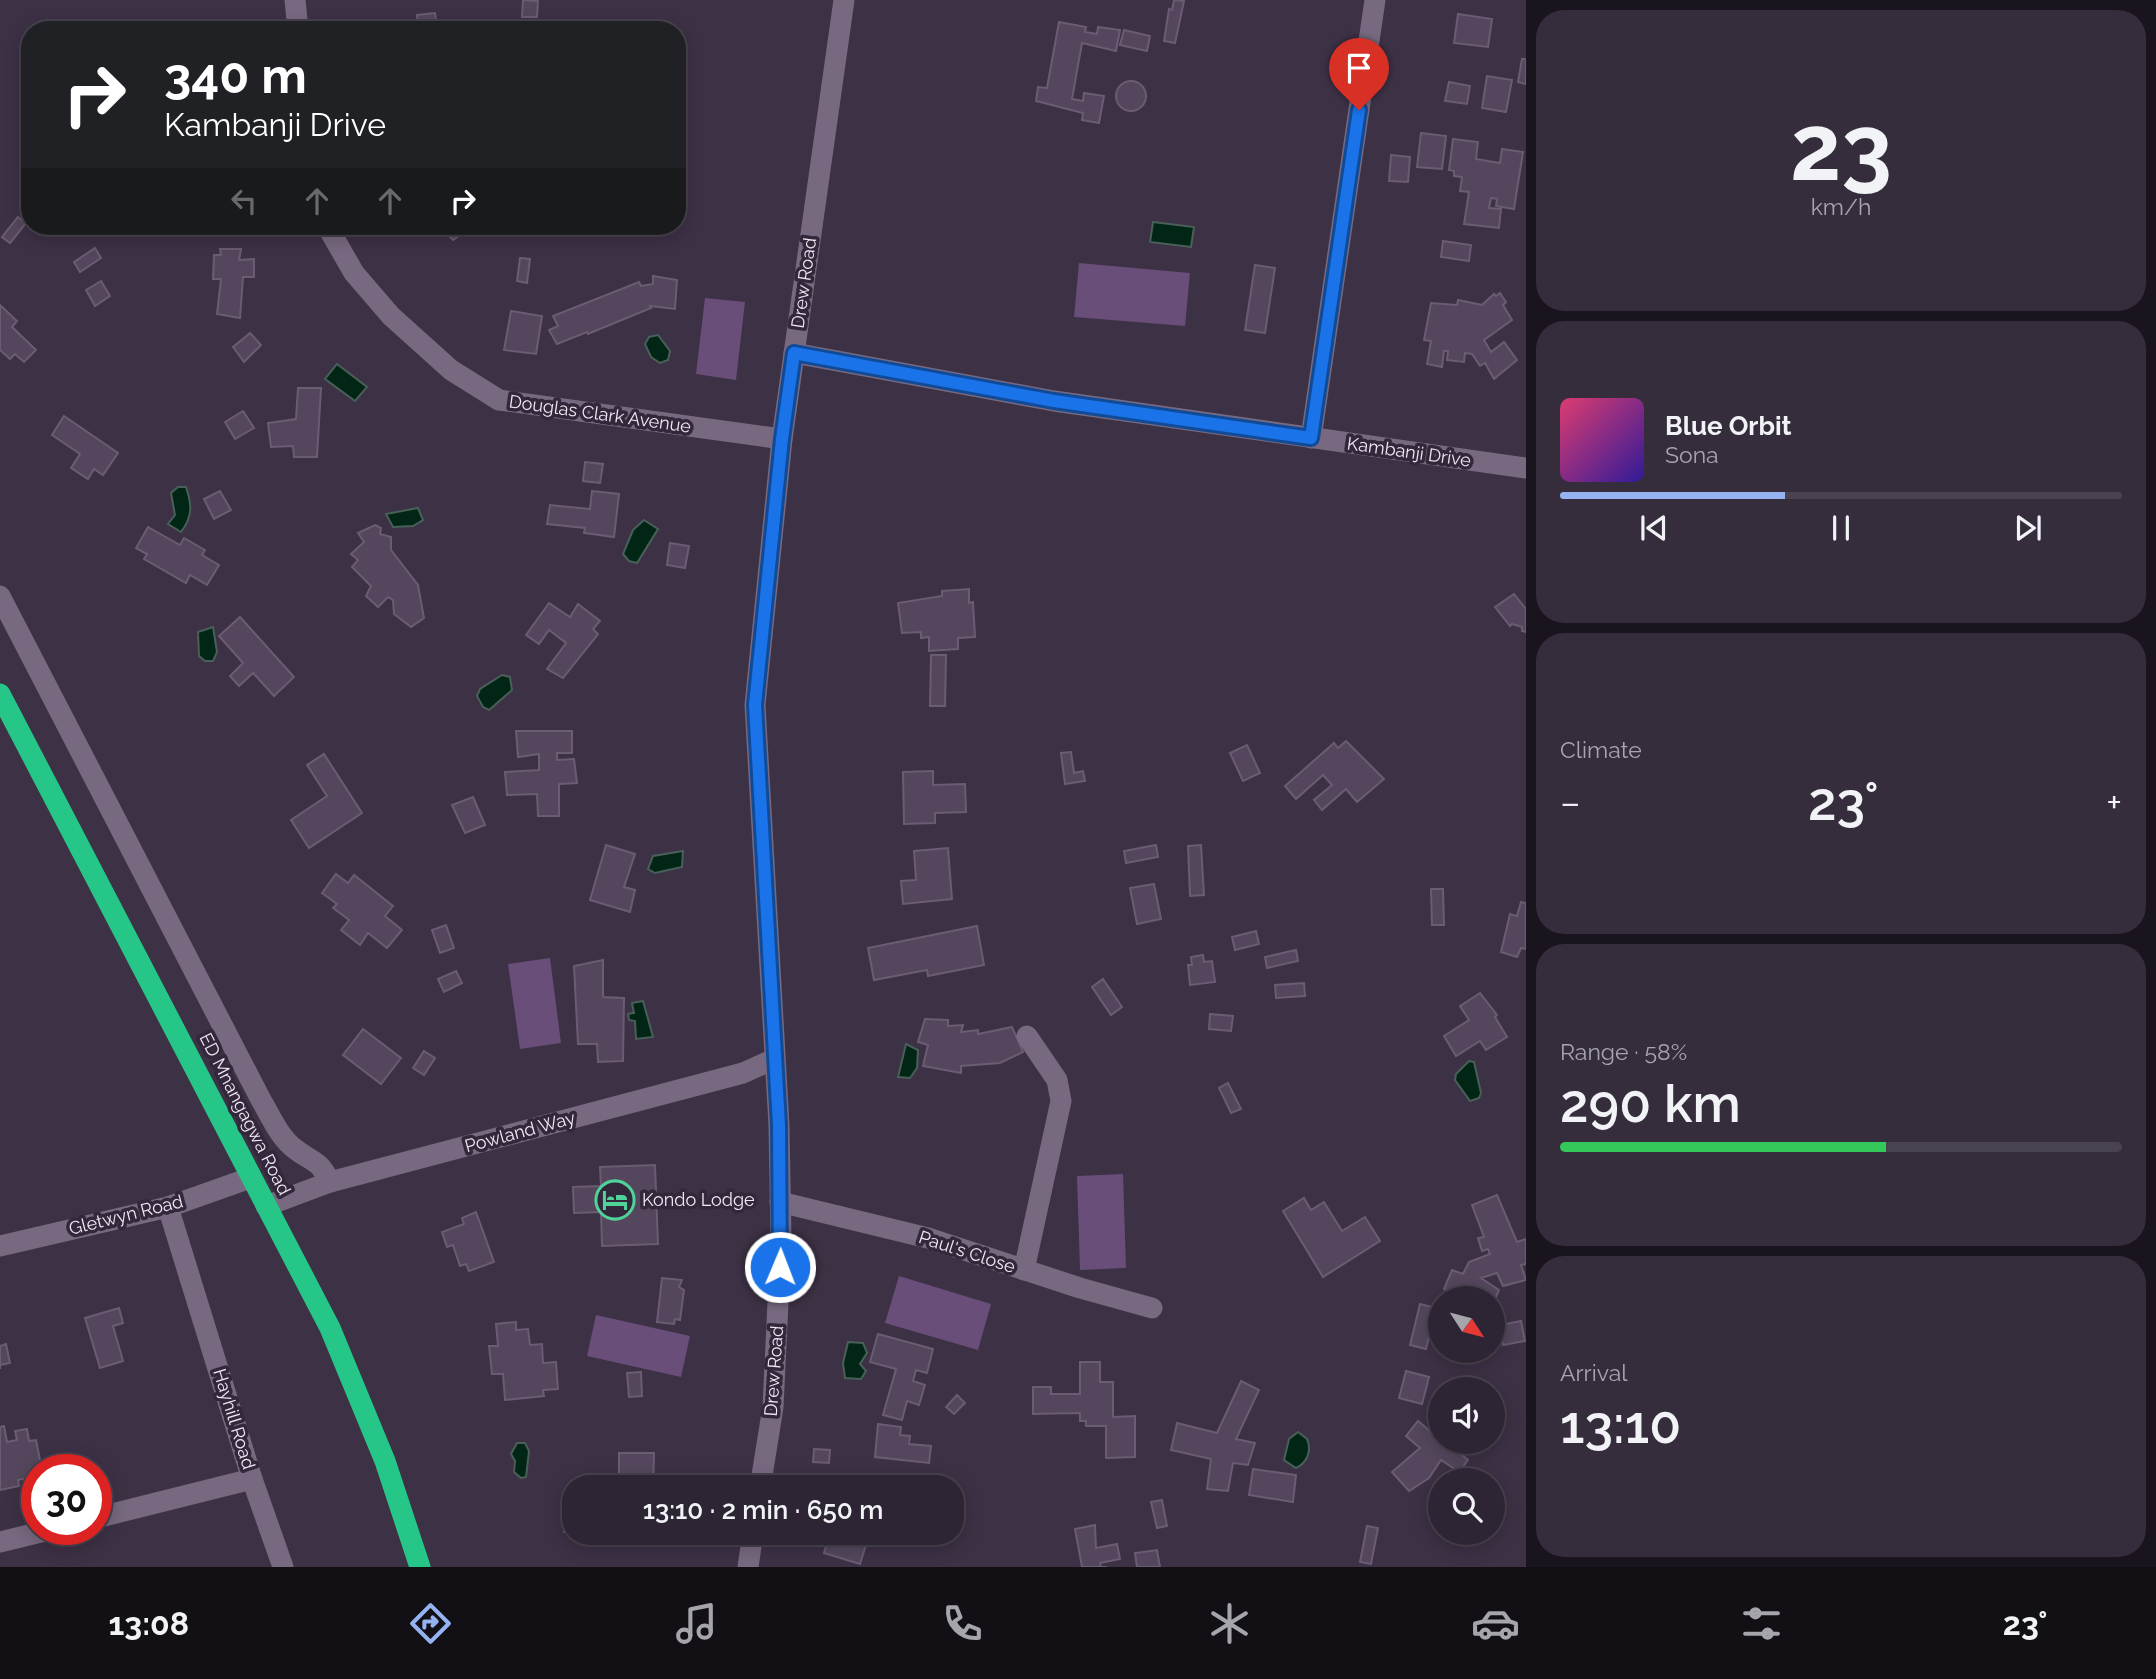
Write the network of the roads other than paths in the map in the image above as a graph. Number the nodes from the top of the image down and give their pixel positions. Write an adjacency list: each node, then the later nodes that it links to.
1 (295, 0): 4 (street)
2 (844, 0): 6 (street, Drew Road)
3 (1375, 0): 7 (street)
4 (297, 21)
5 (332, 235): 8 (street, Douglas Clark Avenue)
6 (794, 353): 7 (street, Kambanji Drive); 8 (street, Drew Road)
7 (1311, 438): 9 (street, Kambanji Drive)
8 (782, 439): 13 (street, Drew Road)
9 (1526, 468)
10 (0, 596): 15 (street)
11 (0, 694): 14 (highway, ED Mnangagwa Road)
12 (1027, 1036): 20 (street)
13 (774, 1059): 15 (street, Powland Way); 16 (street, Drew Road)
14 (250, 1178): 17 (highway, ED Mnangagwa Road); 18 (street, Gletwyn Road)
15 (330, 1182): 17 (street, Powland Way)
16 (780, 1202): 20 (street, Paul's Close); 22 (street, Drew Road)
17 (266, 1206): 29 (highway, ED Mnangagwa Road)
18 (168, 1207): 19 (street, Gletwyn Road); 23 (street, Hayhill Road)
19 (0, 1246)
20 (1024, 1270): 21 (street, Paul's Close)
21 (1152, 1308)
22 (762, 1475)
23 (252, 1479): 24 (street, Hayhill Road); 28 (street)
24 (112, 1514)
25 (21, 1537): 26 (street)
26 (0, 1542)
27 (751, 1545): 30 (street)
28 (283, 1567)
29 (420, 1567)
30 (748, 1567)

